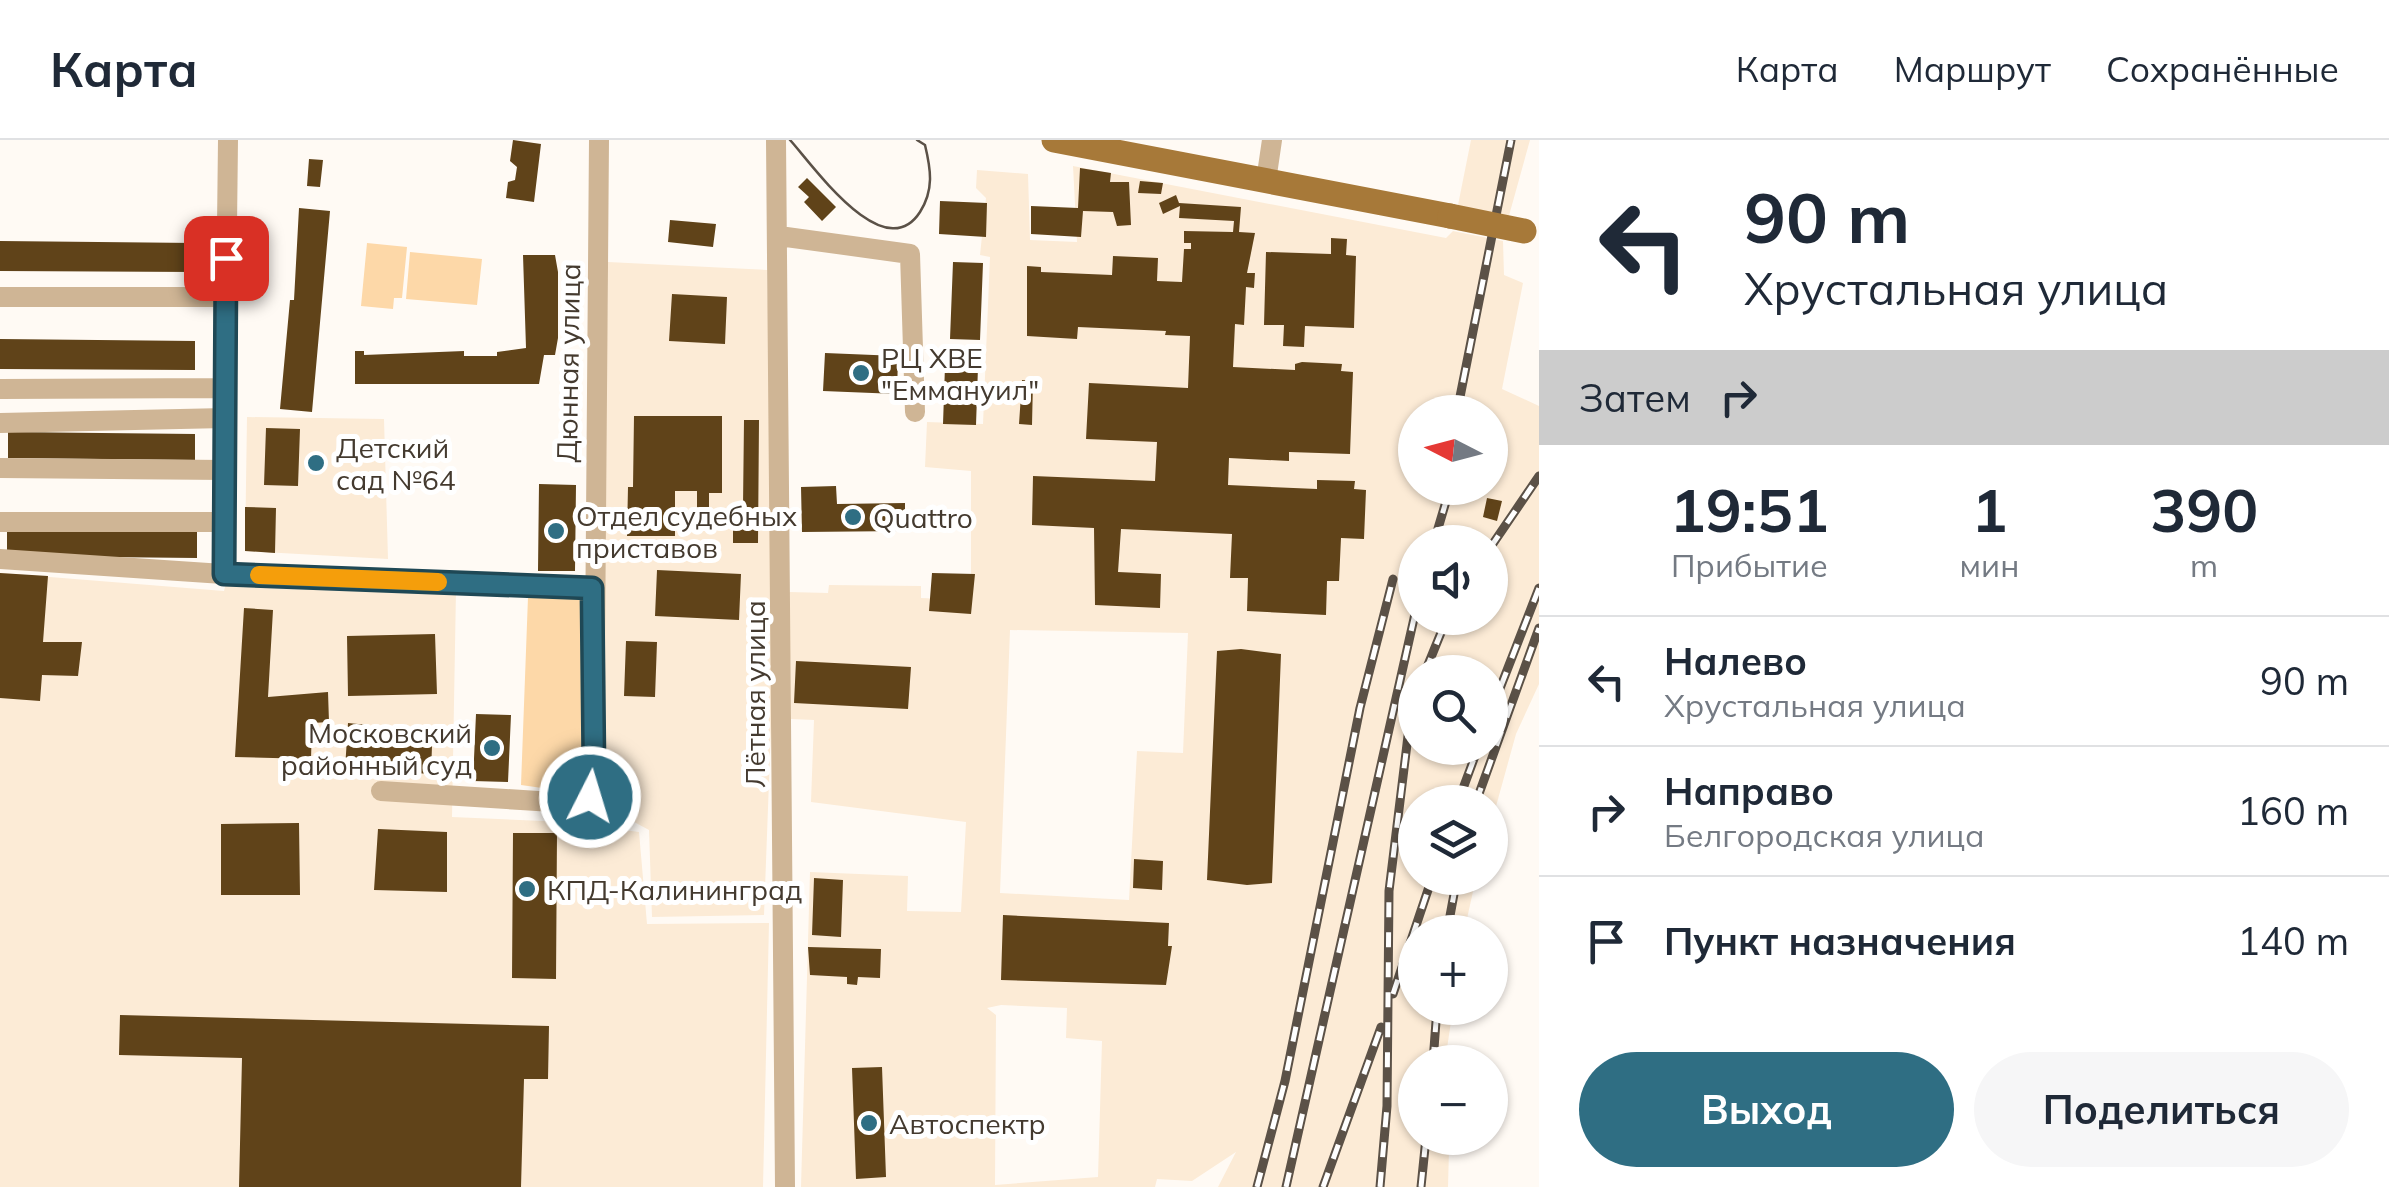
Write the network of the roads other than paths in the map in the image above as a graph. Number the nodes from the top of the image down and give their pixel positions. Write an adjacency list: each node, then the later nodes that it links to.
1 (228, 140): 10 (street)
2 (599, 140): 22 (street, Дюнная улица)
3 (776, 140): 8 (street, Лётная улица)
4 (1054, 140): 6 (main road)
5 (1272, 140): 6 (street)
6 (1266, 181): 7 (main road, bridge)
7 (1532, 232)
8 (780, 236): 13 (street); 24 (street, Лётная улица)
9 (0, 297): 10 (street)
10 (226, 297): 11 (street)
11 (225, 388): 12 (street); 14 (street)
12 (0, 389)
13 (915, 412)
14 (225, 418): 15 (street); 17 (street)
15 (0, 423)
16 (0, 468): 17 (street)
17 (224, 470): 19 (street)
18 (0, 522): 19 (street)
19 (224, 522): 21 (street)
20 (0, 559): 21 (street)
21 (224, 574): 22 (street)
22 (592, 588): 23 (street, Дюнная улица)
23 (382, 791)
24 (785, 1187)

